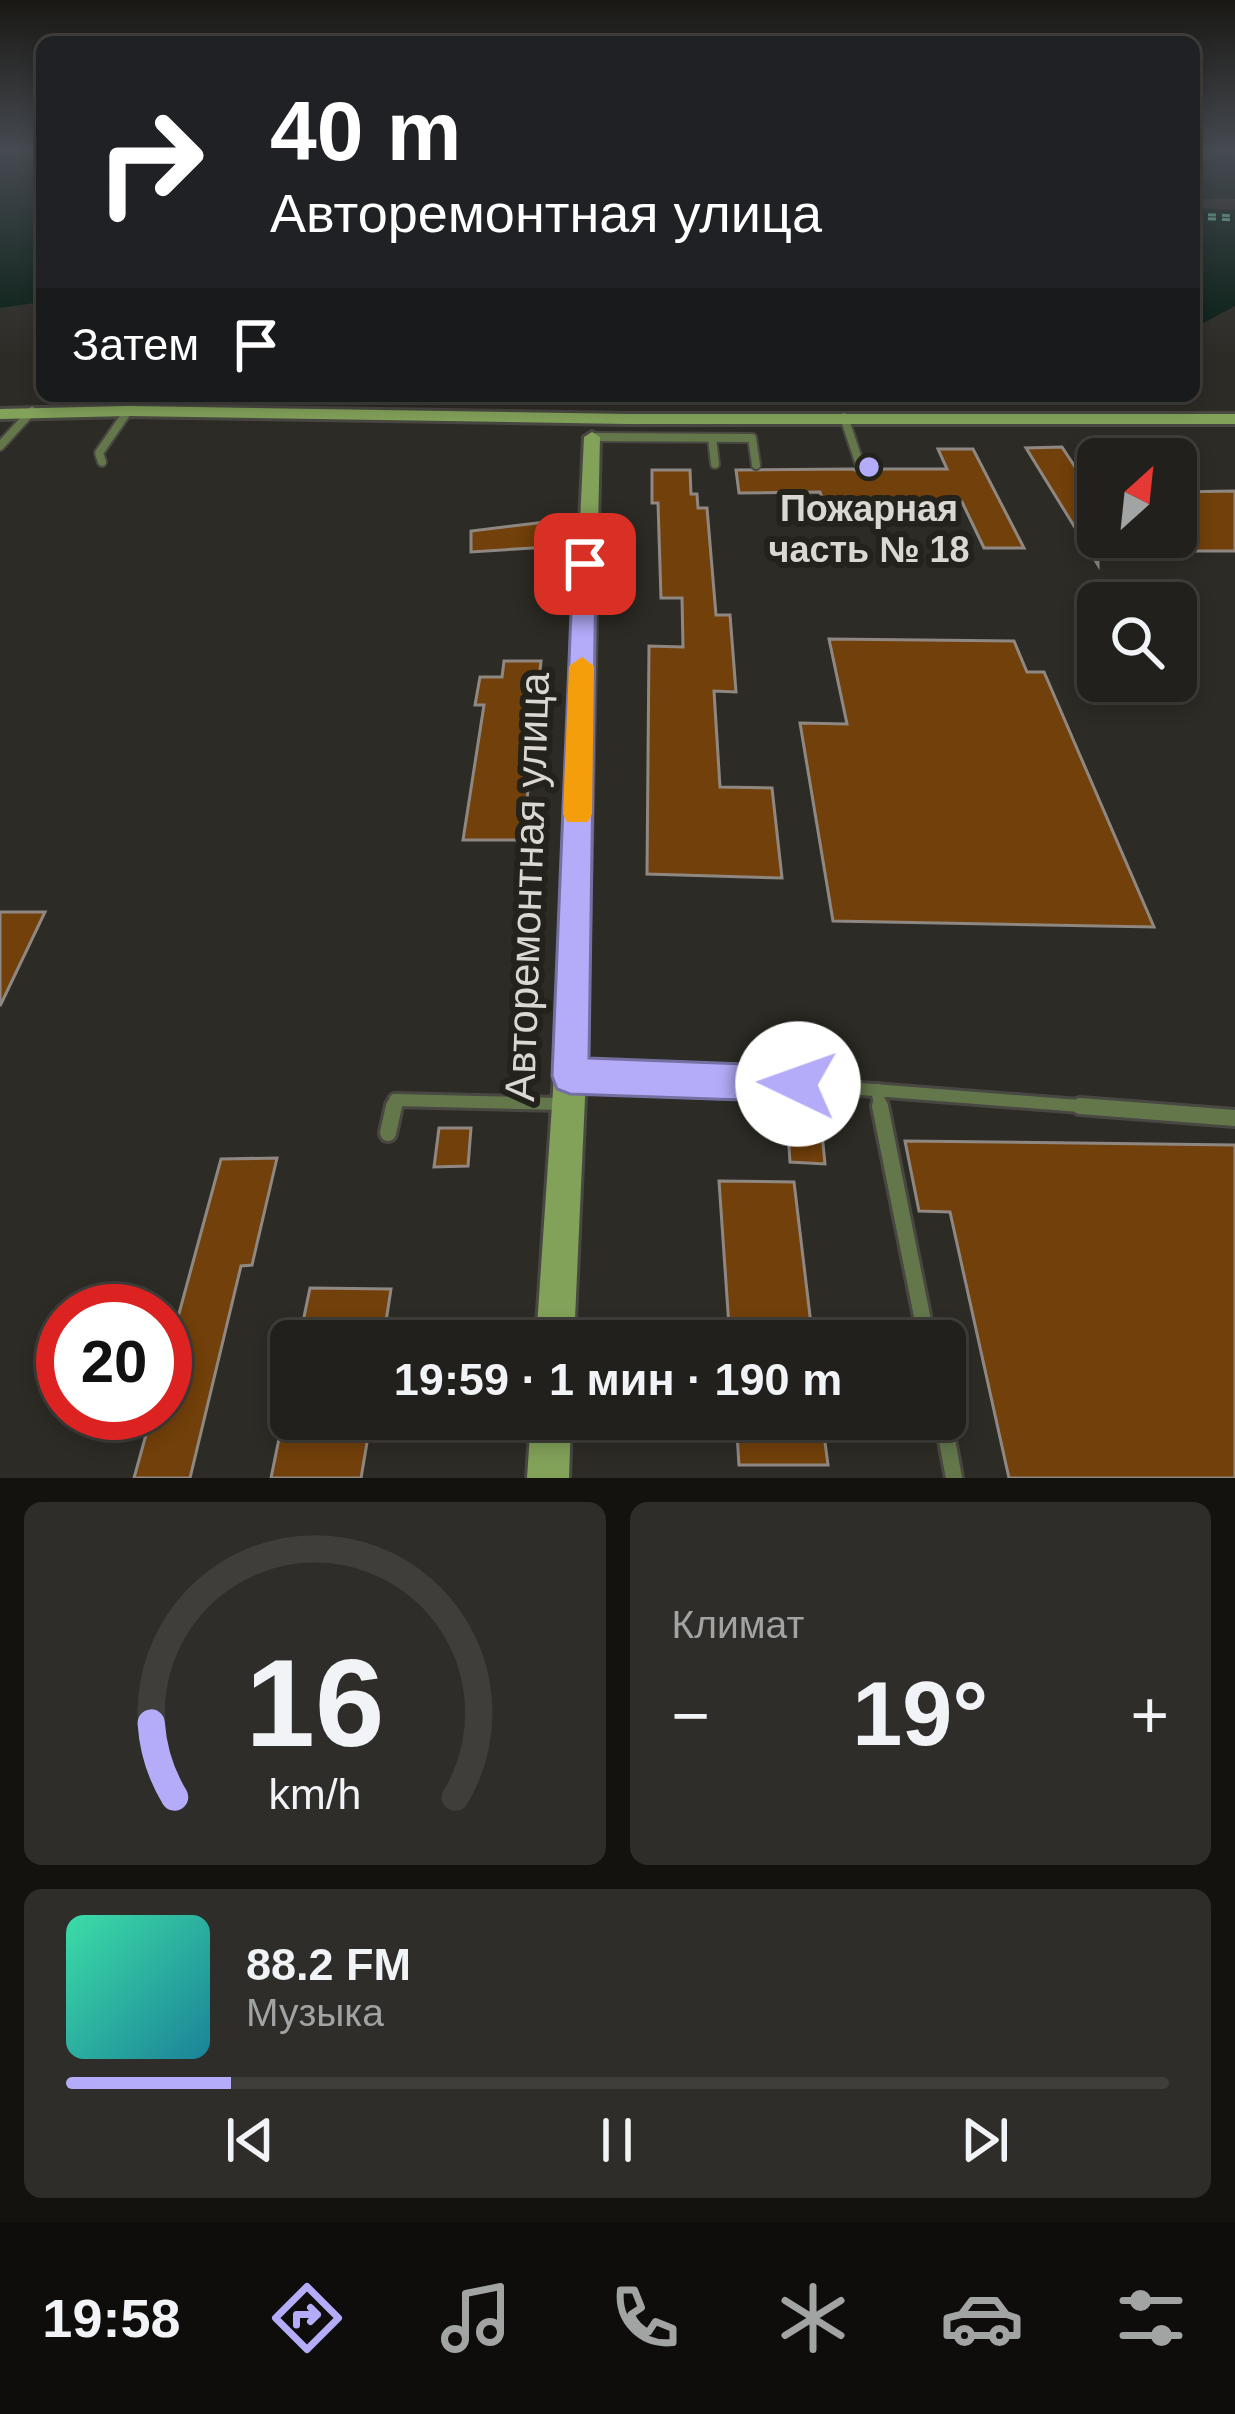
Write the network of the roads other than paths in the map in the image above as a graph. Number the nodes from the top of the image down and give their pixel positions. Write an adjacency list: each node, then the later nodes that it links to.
1 (32, 411): 2 (street); 3 (street); 10 (lane)
2 (128, 411): 4 (street); 11 (lane)
3 (0, 414)
4 (551, 417): 6 (street); 8 (street)
5 (844, 417): 6 (street); 7 (street); 14 (lane)
6 (628, 418): 8 (street)
7 (1235, 419)
8 (592, 437): 9 (lane); 15 (street, Авторемонтная улица)
9 (712, 438): 12 (lane); 13 (lane)
10 (0, 446)
11 (103, 462)
12 (715, 464)
13 (756, 464)
14 (860, 465)
15 (585, 564): 16 (lane); 17 (street, Авторемонтная улица)
16 (549, 565)
17 (569, 1090): 18 (lane); 20 (lane); 21 (street, Авторемонтная улица)
18 (877, 1090): 19 (lane); 22 (lane)
19 (1235, 1118)
20 (388, 1133)
21 (557, 1320)
22 (923, 1320)
23 (550, 1440): 25 (street)
24 (947, 1440): 26 (lane)
25 (548, 1478)
26 (954, 1478)

